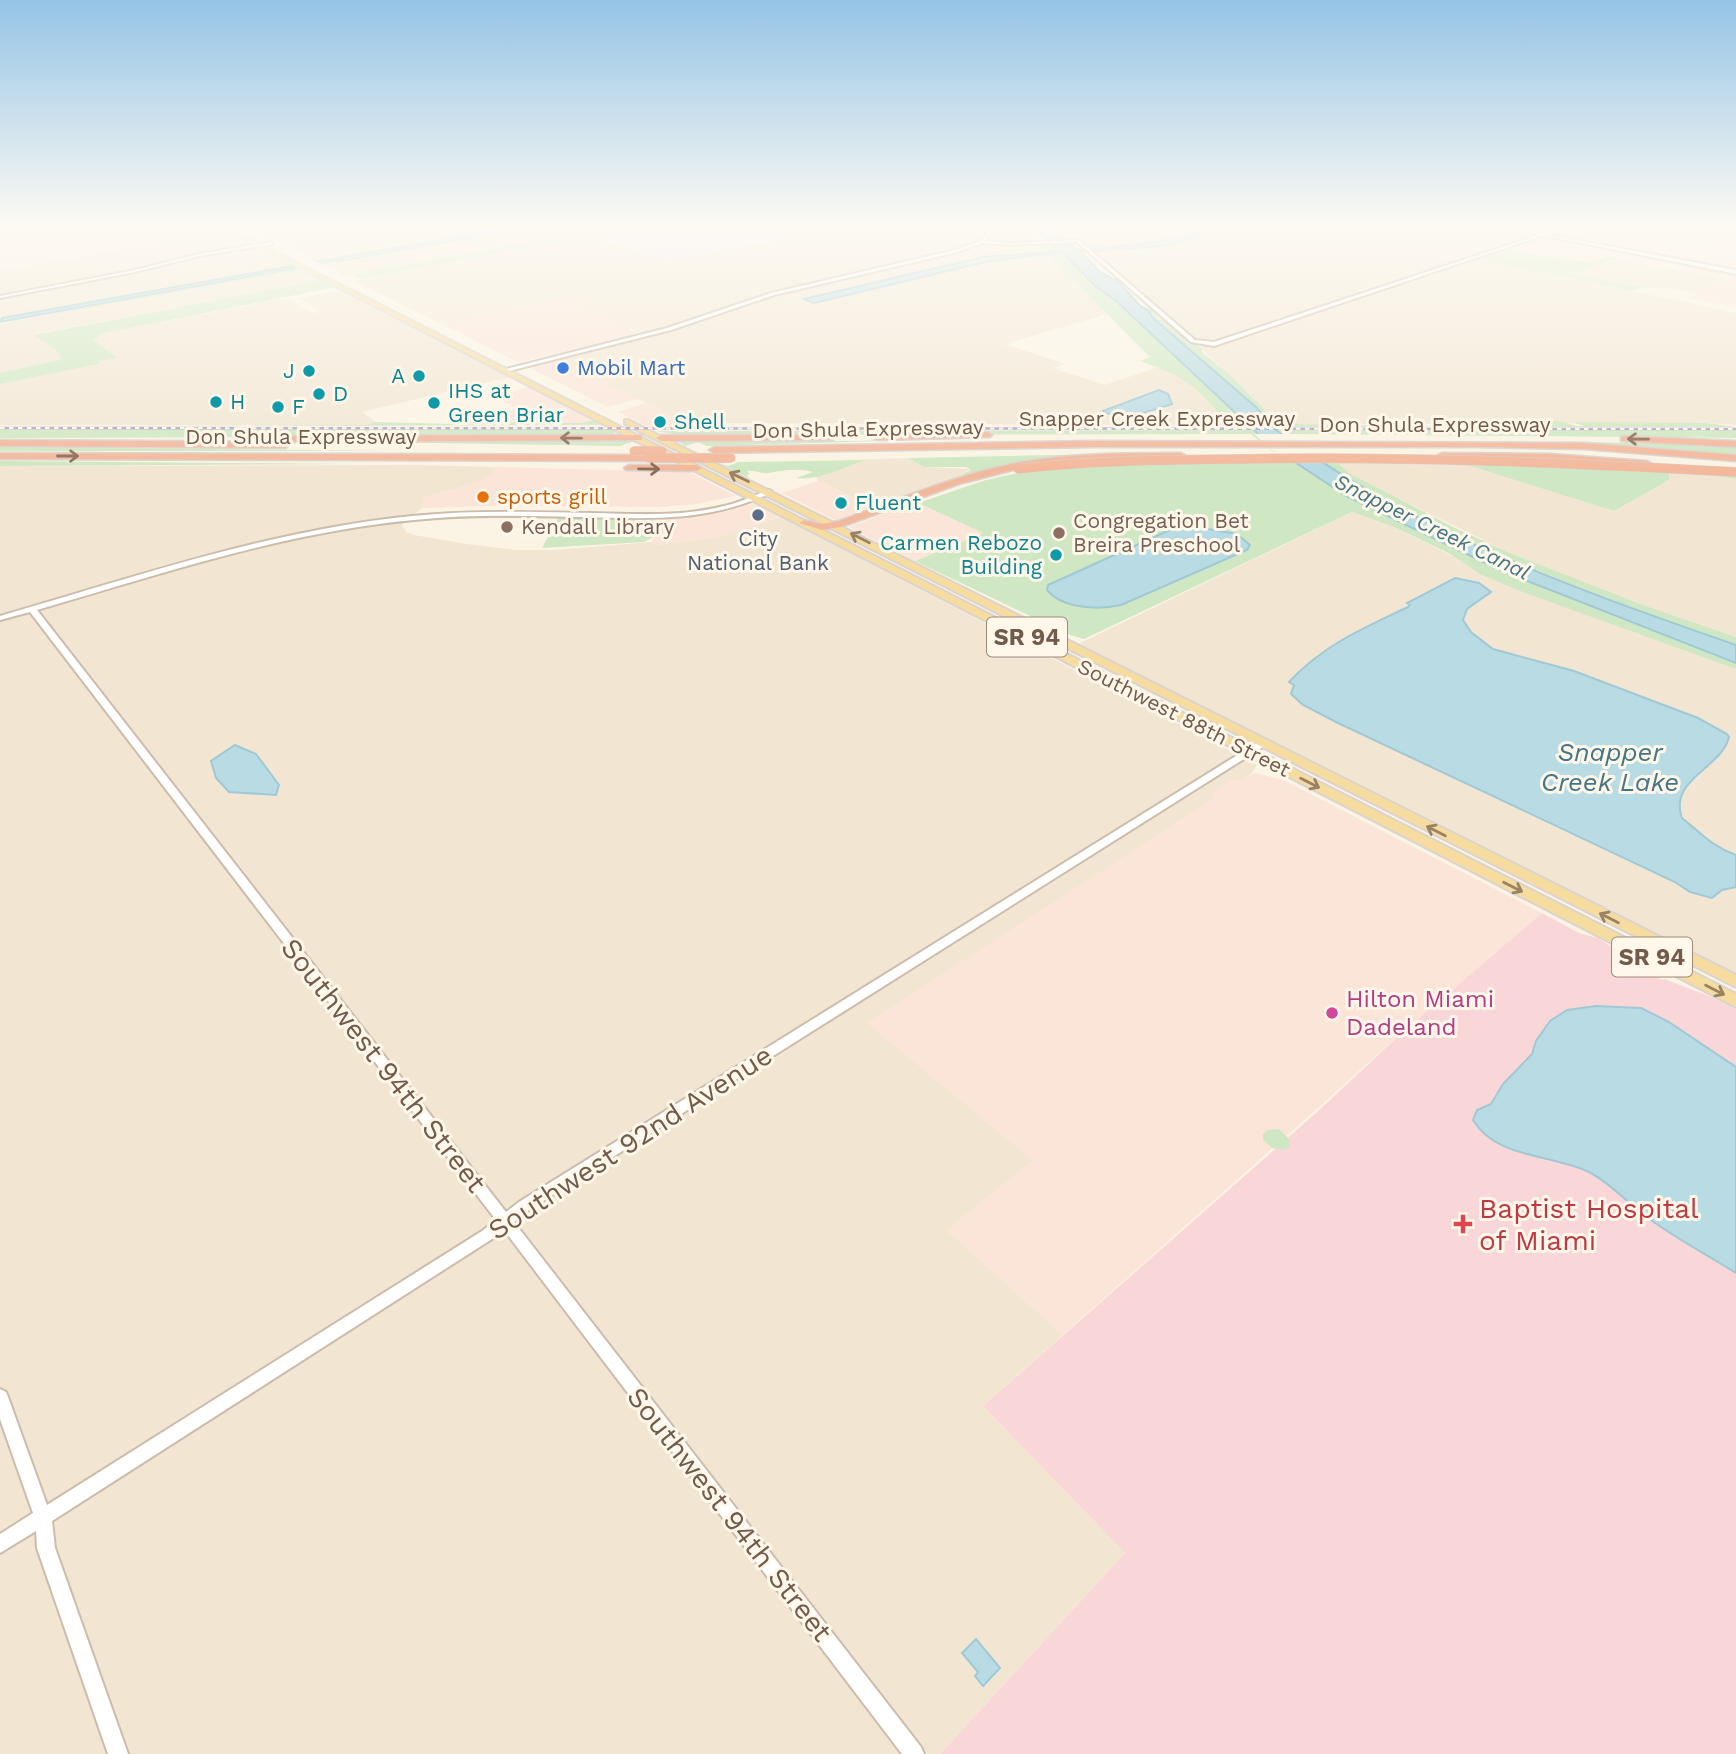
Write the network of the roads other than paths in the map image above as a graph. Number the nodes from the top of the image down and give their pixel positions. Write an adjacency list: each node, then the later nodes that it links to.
1 (381, 307): 7 (main road, Southwest 88th Street / SR 94)
2 (398, 307): 6 (main road)
3 (736, 307): 6 (street)
4 (1154, 307): 5 (street)
5 (1326, 307)
6 (516, 367): 7 (street); 9 (main road)
7 (505, 370): 8 (main road, Southwest 88th Street / SR 94)
8 (575, 405): 9 (main road); 12 (main road, Southwest 88th Street / SR 94)
9 (594, 406): 10 (main road)
10 (606, 411)
11 (617, 416): 15 (main road, Southwest 88th Street / SR 94)
12 (621, 429): 13 (highway); 14 (main road, Southwest 88th Street / SR 94)
13 (601, 438): 14 (highway); 19 (highway, one-way to 19)
14 (639, 438): 15 (main road); 27 (main road, Southwest 88th Street / SR 94)
15 (661, 438): 16 (highway); 27 (main road, Southwest 88th Street / SR 94)
16 (1088, 438): 20 (highway, Snapper Creek Expressway); 21 (highway, Snapper Creek Expressway)
17 (1736, 442): 20 (highway, Snapper Creek Expressway, one-way to 20)
18 (0, 443): 19 (highway, Don Shula Expressway)
19 (151, 443): 21 (highway, Don Shula Expressway, bridge)
20 (1266, 447): 21 (highway, Don Shula Expressway); 22 (highway, bridge); 22 (highway, Don Shula Expressway); 25 (highway, Don Shula Expressway, bridge); 29 (highway)
21 (831, 448)
22 (1312, 450): 23 (highway, Don Shula Expressway); 26 (highway, Don Shula Expressway); 28 (highway)
23 (1560, 452): 26 (highway, Don Shula Expressway); 28 (highway)
24 (0, 456): 25 (highway, Don Shula Expressway, one-way to 25)
25 (257, 456): 27 (highway, one-way to 27)
26 (1736, 461)
27 (700, 464): 30 (main road, Southwest 88th Street / SR 94, one-way to 27); 31 (main road, Southwest 88th Street / SR 94)
28 (1736, 473): 29 (highway, bridge)
29 (951, 485): 33 (highway)
30 (769, 492): 31 (street); 33 (main road, Southwest 88th Street / SR 94)
31 (753, 497): 32 (main road, Southwest 88th Street / SR 94); 36 (street)
32 (804, 523): 33 (highway); 35 (main road, Southwest 88th Street / SR 94)
33 (836, 526): 34 (main road, Southwest 88th Street / SR 94, one-way to 33)
34 (987, 602): 35 (main road); 38 (main road, Southwest 88th Street / SR 94)
35 (971, 608): 39 (main road, Southwest 88th Street / SR 94)
36 (32, 610): 37 (street); 44 (street, Southwest 94th Street)
37 (0, 618)
38 (1079, 650): 39 (main road); 40 (main road, Southwest 88th Street / SR 94)
39 (1065, 657): 41 (main road, Southwest 88th Street / SR 94)
40 (1263, 743): 41 (street, Southwest 92nd Avenue); 42 (main road, Southwest 88th Street / SR 94, one-way to 40)
41 (1250, 752): 43 (main road, Southwest 88th Street / SR 94, one-way to 43); 44 (street, Southwest 92nd Avenue)
42 (1736, 982)
43 (1736, 1001)
44 (505, 1222): 46 (street, Southwest 92nd Avenue); 49 (street, Southwest 94th Street)
45 (0, 1397): 46 (street)
46 (43, 1518): 47 (street, Southwest 92nd Avenue); 48 (street)
47 (0, 1544)
48 (118, 1754)
49 (915, 1754)

